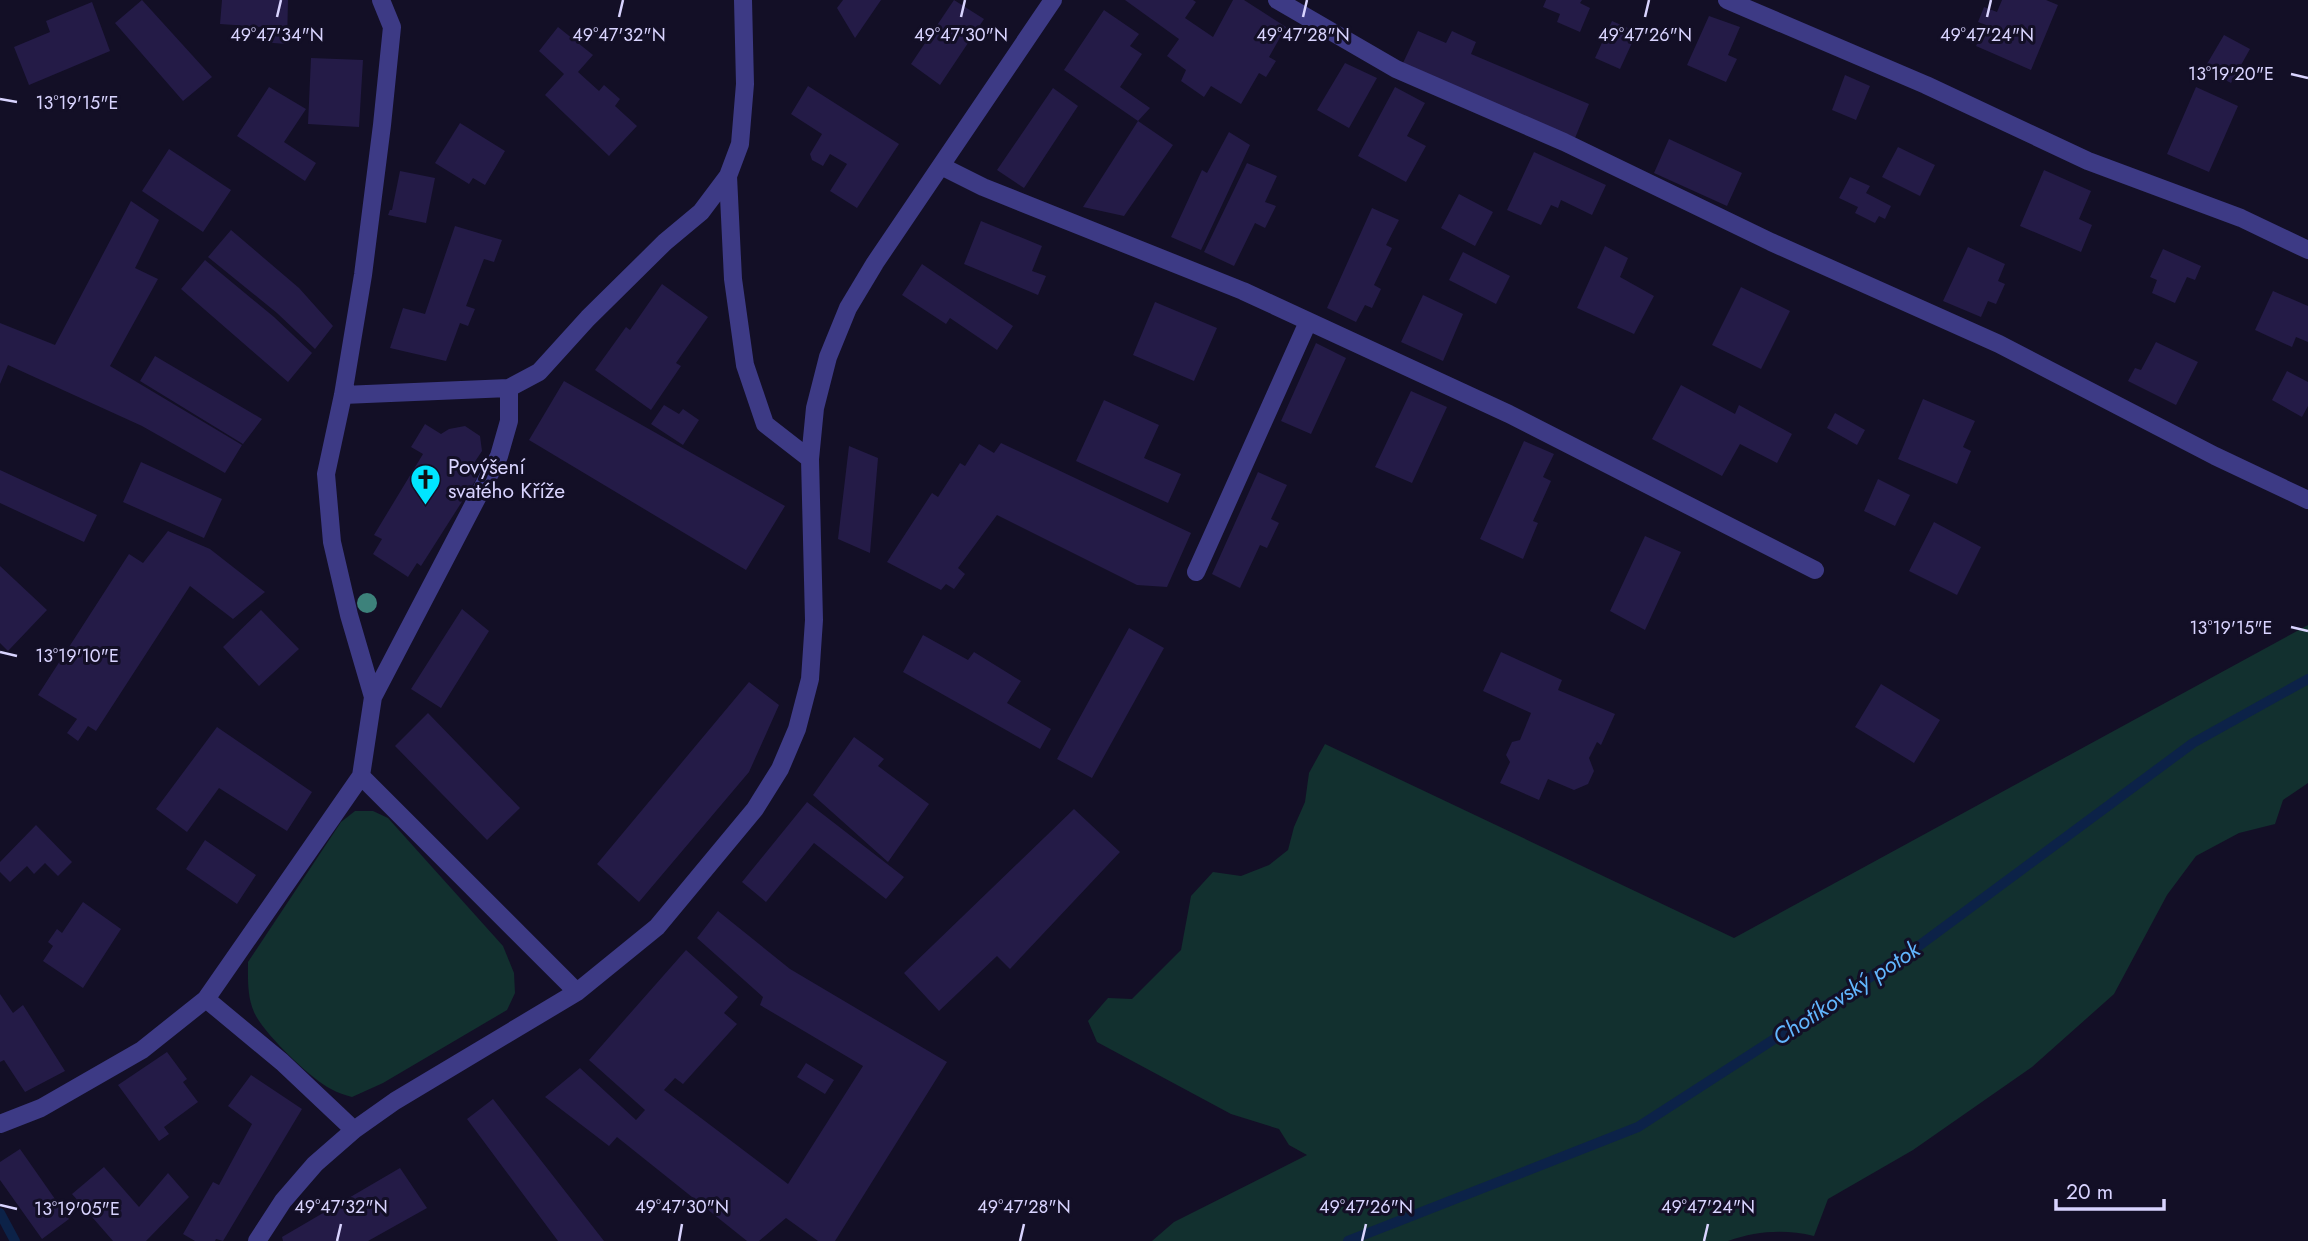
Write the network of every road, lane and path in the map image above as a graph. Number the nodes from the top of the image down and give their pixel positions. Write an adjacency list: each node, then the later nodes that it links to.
1 (381, 0): 11 (street)
2 (743, 0): 7 (street)
3 (1053, 0): 6 (street)
4 (1277, 0): 13 (street)
5 (1727, 0): 8 (street)
6 (941, 166): 9 (street); 12 (street)
7 (728, 176): 10 (street); 12 (street)
8 (2308, 250)
9 (1308, 322): 14 (street); 15 (street)
10 (509, 388): 11 (street); 16 (street)
11 (342, 395): 16 (street)
12 (810, 458): 18 (street)
13 (2308, 500)
14 (1815, 570)
15 (1196, 572)
16 (373, 697): 17 (street)
17 (361, 776): 18 (street); 19 (street)
18 (576, 992): 21 (street)
19 (206, 999): 20 (street); 21 (street)
20 (0, 1124)
21 (354, 1130): 22 (street)
22 (257, 1241)

